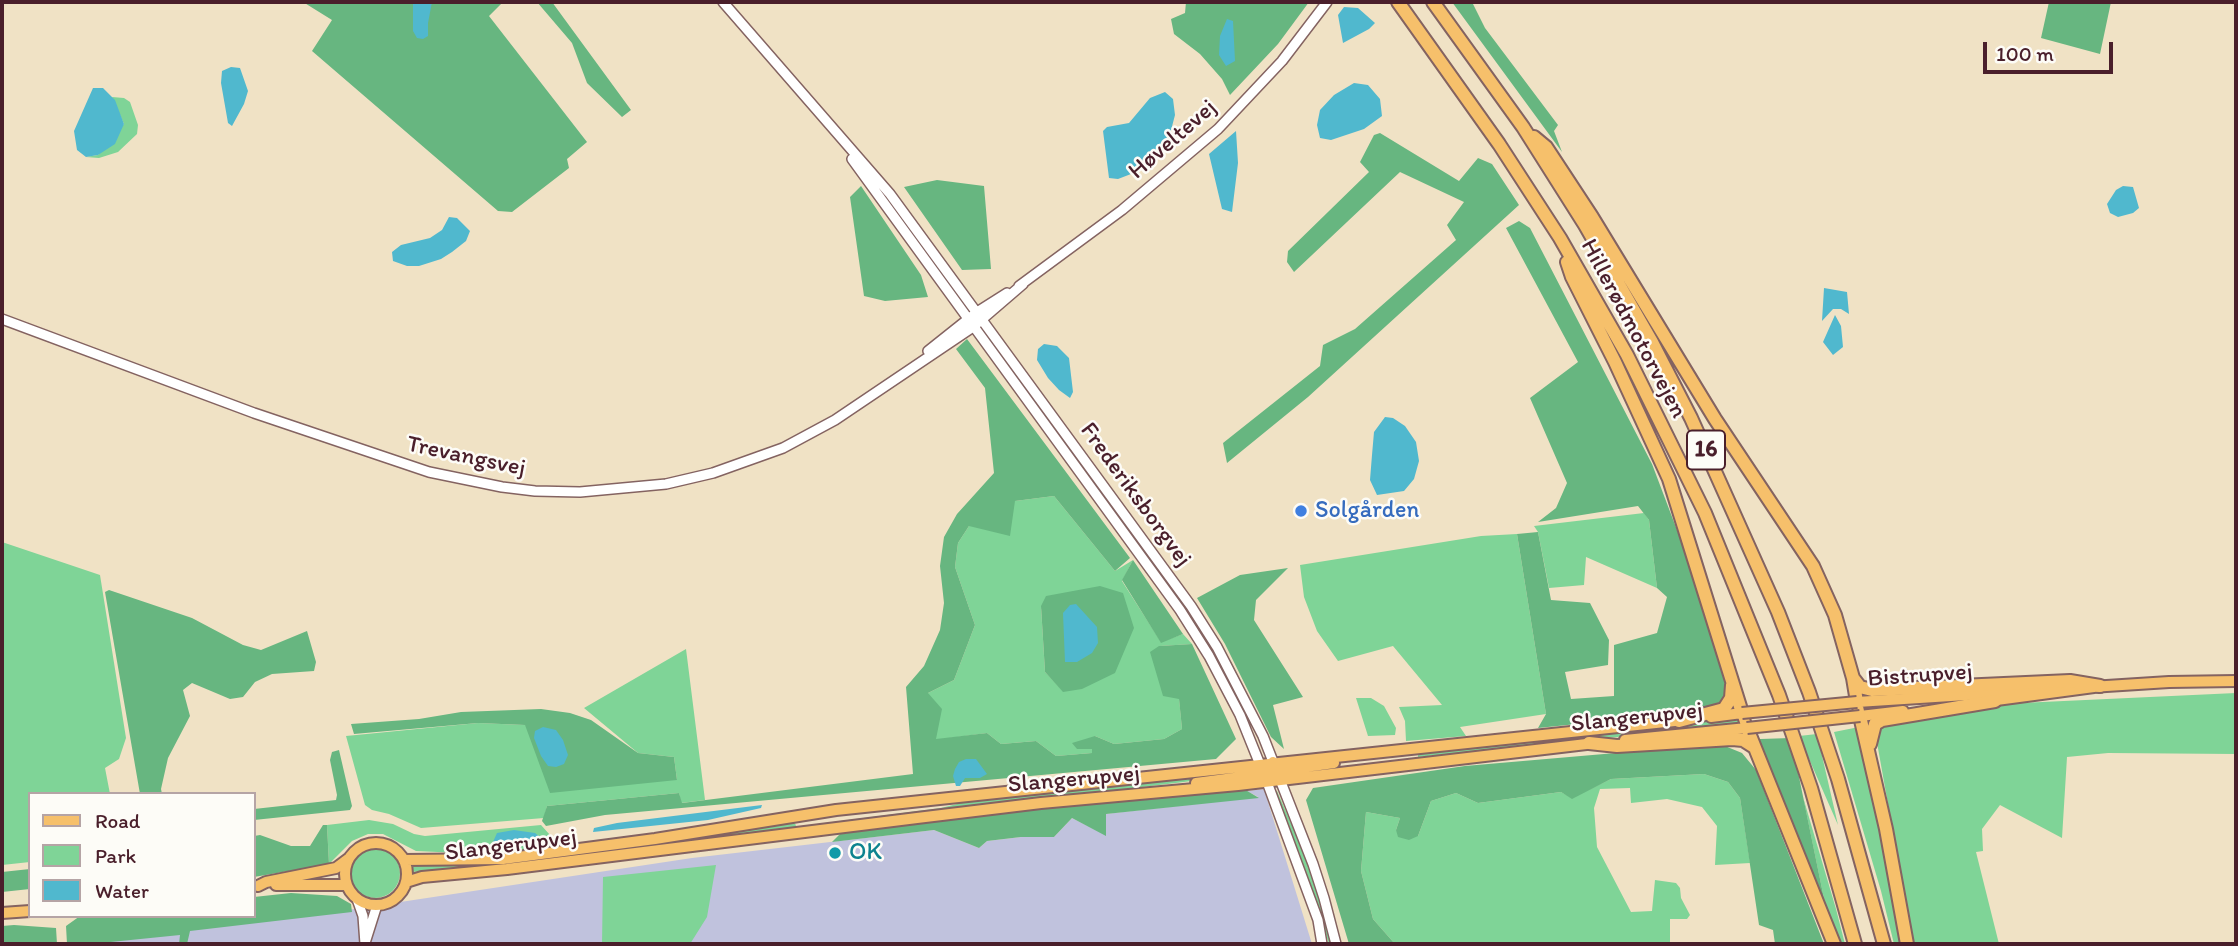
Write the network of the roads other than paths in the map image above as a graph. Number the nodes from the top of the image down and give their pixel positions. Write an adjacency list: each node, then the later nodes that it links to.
1 (723, 2): 5 (street, Frederiksborgvej)
2 (1327, 2): 8 (street, Høveltevej)
3 (1398, 2): 7 (highway, Hillerødmotorvejen / 16)
4 (1433, 2): 6 (highway, Hillerødmotorvejen / 16)
5 (821, 115): 8 (street, Frederiksborgvej); 10 (street, Frederiksborgvej)
6 (1523, 127): 11 (highway); 40 (highway, Hillerødmotorvejen / 16)
7 (1560, 238): 12 (highway); 39 (highway, Hillerødmotorvejen / 16)
8 (980, 316): 10 (street, Trevangsvej); 24 (street, Frederiksborgvej)
9 (2, 319): 10 (street, Trevangsvej)
10 (970, 323): 25 (street, Frederiksborgvej)
11 (1853, 678): 14 (highway); 16 (highway)
12 (1732, 681): 17 (highway); 19 (highway)
13 (2236, 681): 14 (main road, Bistrupvej)
14 (2100, 686): 15 (main road, Bistrupvej); 16 (main road, Bistrupvej)
15 (1995, 701): 18 (main road, Bistrupvej); 23 (highway)
16 (1857, 702): 17 (main road, Bistrupvej, bridge); 18 (main road)
17 (1742, 713): 19 (main road, Slangerupvej); 20 (main road)
18 (1860, 716): 20 (main road, Bistrupvej, bridge); 23 (highway)
19 (1679, 720): 24 (main road, Slangerupvej)
20 (1747, 728): 21 (main road, Slangerupvej); 22 (highway)
21 (1589, 743): 22 (highway); 24 (main road, Slangerupvej)
22 (1754, 747): 38 (highway)
23 (1869, 751): 41 (highway)
24 (1276, 771): 25 (main road, Slangerupvej); 25 (main road, Slangerupvej); 37 (street, Frederiksborgvej)
25 (1264, 773): 27 (main road, Slangerupvej); 28 (main road, Slangerupvej); 36 (street, Frederiksborgvej)
26 (348, 859): 27 (main road); 29 (main road); 30 (main road)
27 (404, 860): 28 (main road)
28 (406, 882): 32 (main road)
29 (346, 885): 30 (main road); 31 (main road)
30 (256, 886)
31 (357, 899): 32 (main road); 35 (street)
32 (377, 905): 35 (street)
33 (28, 911): 34 (main road)
34 (2, 914)
35 (365, 944)
36 (1322, 944)
37 (1336, 944)
38 (1834, 944)
39 (1855, 944)
40 (1884, 944)
41 (1907, 944)

